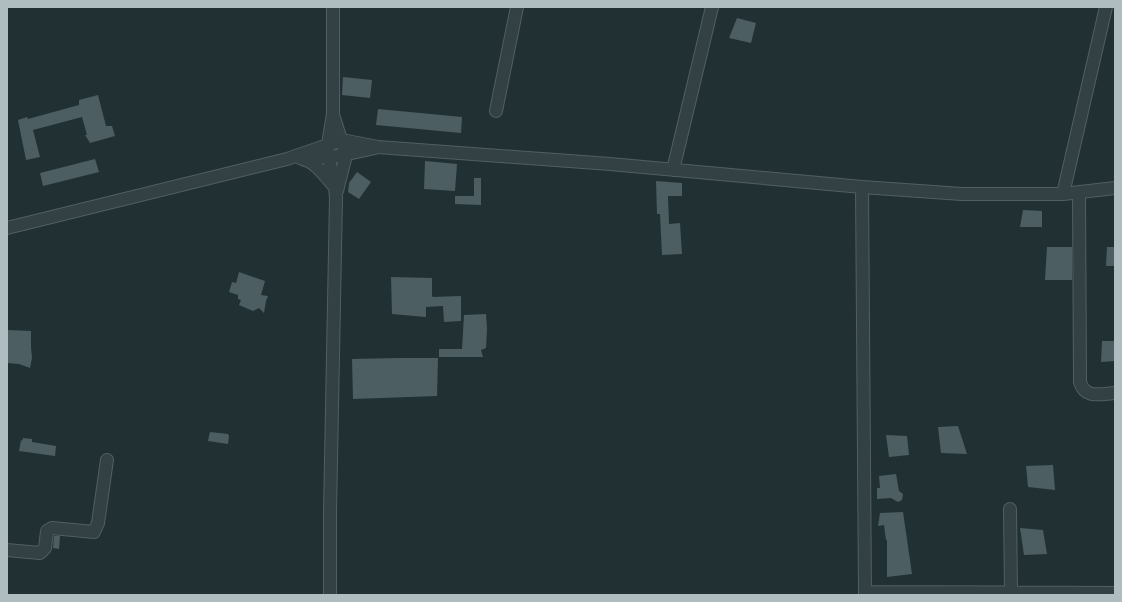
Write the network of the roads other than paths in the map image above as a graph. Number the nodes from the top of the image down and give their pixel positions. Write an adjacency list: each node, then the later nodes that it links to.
1 (333, 7): 6 (street)
2 (517, 7): 5 (street)
3 (712, 7): 13 (street)
4 (1106, 7): 18 (street)
5 (496, 111)
6 (333, 114): 7 (street); 8 (street)
7 (342, 140): 8 (street); 9 (street); 10 (street)
8 (328, 144): 11 (street); 12 (street)
9 (378, 147): 10 (street); 13 (street)
10 (346, 155): 11 (street); 16 (street)
11 (328, 157): 12 (street); 16 (street)
12 (293, 158): 16 (street); 19 (street)
13 (673, 170): 14 (street)
14 (862, 187): 18 (street); 26 (street)
15 (1115, 188): 17 (street)
16 (336, 192): 28 (street)
17 (1079, 192): 18 (street); 20 (street)
18 (1063, 194)
19 (7, 228)
20 (1115, 393)
21 (107, 460): 23 (street)
22 (1010, 509): 24 (street)
23 (7, 550)
24 (1011, 592): 25 (street); 27 (street)
25 (1115, 593)
26 (865, 594): 27 (street)
27 (984, 594)
28 (330, 595)

